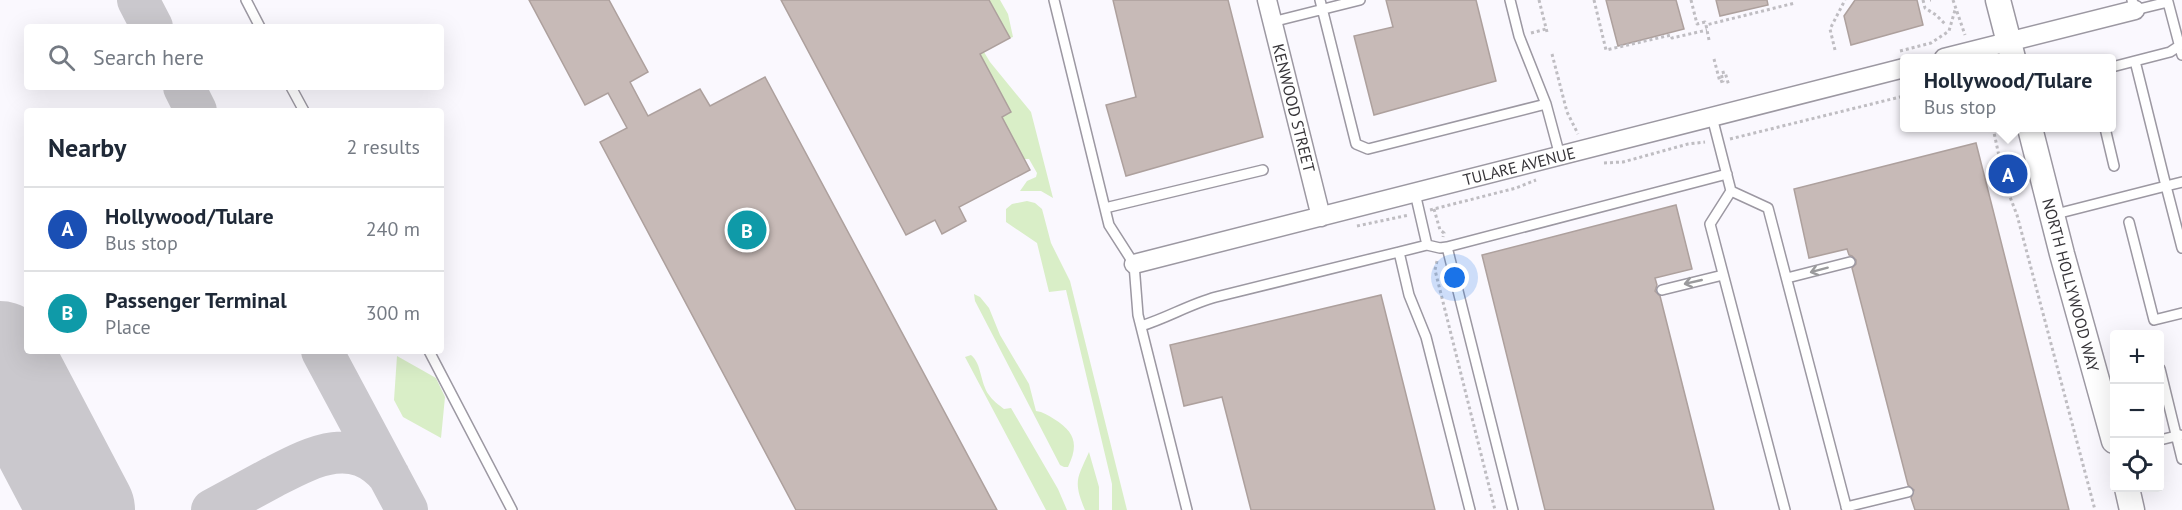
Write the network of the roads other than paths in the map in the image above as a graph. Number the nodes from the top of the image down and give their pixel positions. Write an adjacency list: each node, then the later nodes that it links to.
1 (246, 0): 11 (lane)
2 (1054, 0): 33 (lane)
3 (1267, 0): 10 (street, KENWOOD STREET)
4 (1360, 0): 9 (lane)
5 (1510, 0): 20 (lane)
6 (1998, 0): 13 (main road)
7 (2171, 1): 8 (lane); 12 (lane)
8 (2141, 4): 13 (street)
9 (1321, 5): 10 (lane); 20 (lane)
10 (1272, 22): 35 (street, KENWOOD STREET)
11 (258, 24)
12 (2181, 44): 15 (lane); 16 (lane)
13 (2011, 50): 14 (street)
14 (1978, 54)
15 (2182, 55)
16 (2135, 61): 17 (lane); 30 (lane)
17 (2116, 66)
18 (1900, 70): 22 (street, TULARE AVENUE)
19 (293, 90): 21 (lane)
20 (1546, 104): 25 (lane)
21 (302, 108)
22 (1712, 117): 25 (street, TULARE AVENUE); 28 (lane)
23 (2031, 132): 34 (main road, NORTH HOLLYWOOD WAY)
24 (2105, 132): 26 (lane)
25 (1560, 156): 32 (street, TULARE AVENUE)
26 (2114, 166)
27 (1263, 170): 33 (lane)
28 (1727, 174): 31 (lane); 38 (lane)
29 (2182, 182): 30 (lane)
30 (2166, 186): 34 (lane); 39 (lane)
31 (1731, 191): 43 (lane); 44 (lane)
32 (1414, 193): 35 (street, TULARE AVENUE); 37 (lane)
33 (1105, 208): 42 (lane)
34 (2052, 215): 51 (main road, NORTH HOLLYWOOD WAY)
35 (1321, 217): 42 (street, TULARE AVENUE)
36 (2129, 222): 46 (lane)
37 (1427, 245): 38 (lane); 40 (lane)
38 (1444, 248): 60 (lane)
39 (2182, 248)
40 (1398, 252): 47 (lane); 59 (lane)
41 (1850, 262): 44 (lane, one-way to 44)
42 (1134, 264): 47 (lane)
43 (1723, 275): 45 (lane, one-way to 45); 61 (lane)
44 (1787, 278): 56 (lane)
45 (1662, 290)
46 (2182, 314)
47 (1141, 326): 58 (lane)
48 (431, 354): 57 (lane)
49 (2164, 383): 50 (lane)
50 (2179, 436): 52 (lane); 53 (lane)
51 (2114, 438)
52 (2164, 439)
53 (2182, 459)
54 (1908, 492): 56 (lane)
55 (2128, 492): 62 (main road)
56 (1847, 508)
57 (512, 510)
58 (1187, 510)
59 (1470, 510)
60 (1513, 510)
61 (1785, 510)
62 (2132, 510)

